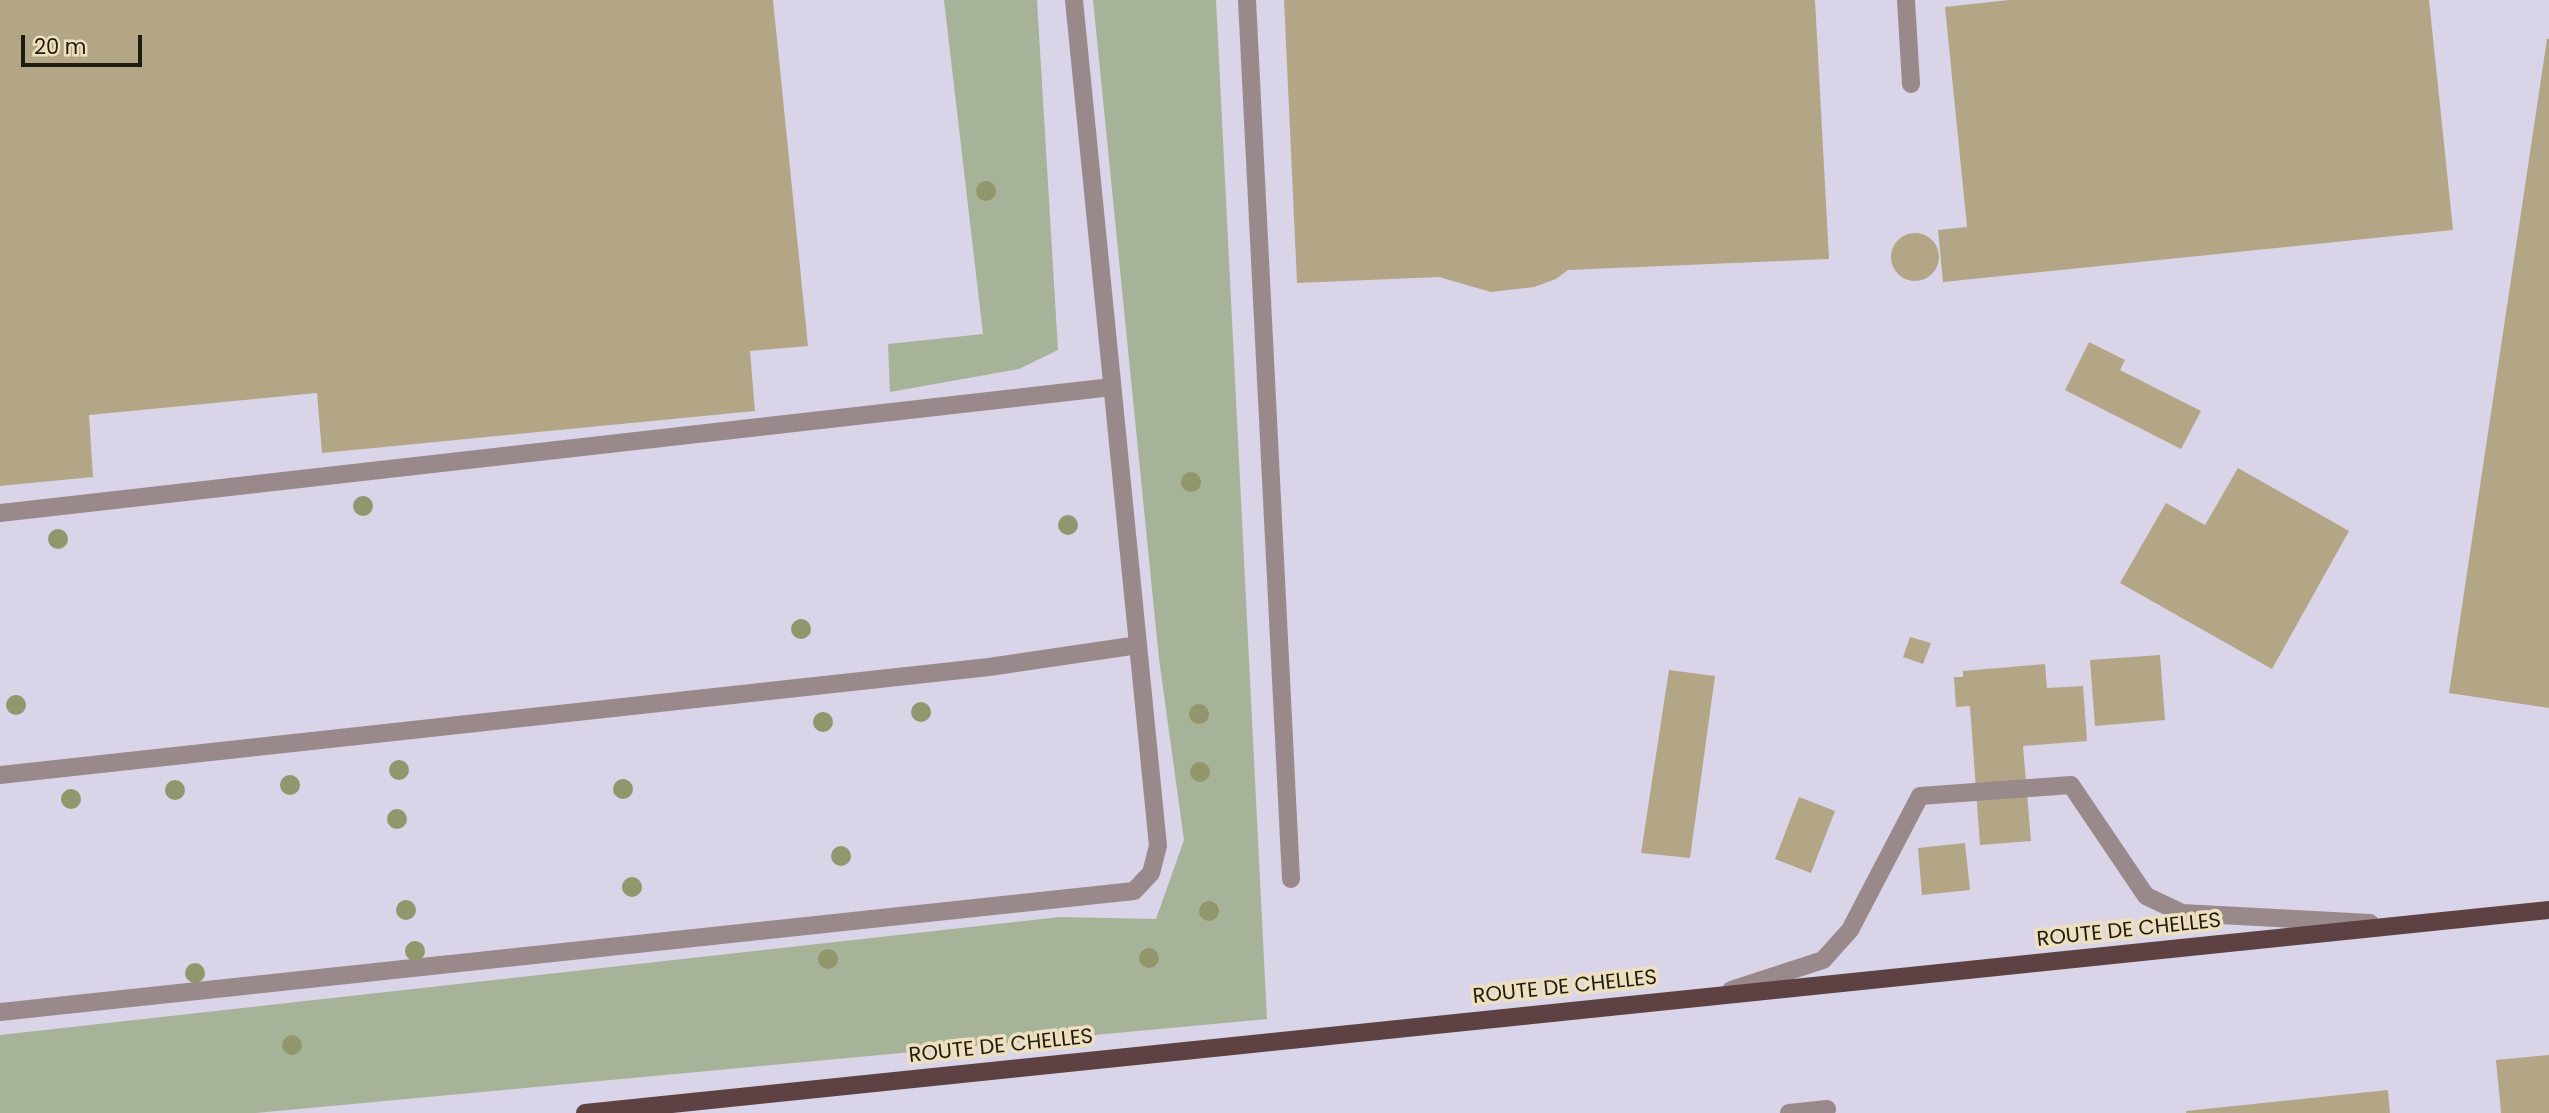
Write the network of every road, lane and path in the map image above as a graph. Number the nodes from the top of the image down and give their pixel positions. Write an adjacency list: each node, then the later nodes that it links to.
1 (1074, 0): 5 (lane)
2 (1247, 0): 9 (lane)
3 (1906, 0): 4 (lane)
4 (1910, 84)
5 (1112, 387): 6 (lane); 7 (lane)
6 (0, 513)
7 (1138, 645): 8 (lane); 13 (lane)
8 (0, 775)
9 (1291, 879)
10 (2549, 910): 11 (main road, ROUTE DE CHELLES)
11 (2408, 925): 12 (main road, ROUTE DE CHELLES); 12 (lane)
12 (1718, 995): 15 (main road, ROUTE DE CHELLES)
13 (0, 1012)
14 (1827, 1110): 16 (lane)
15 (585, 1113)
16 (1789, 1113)

